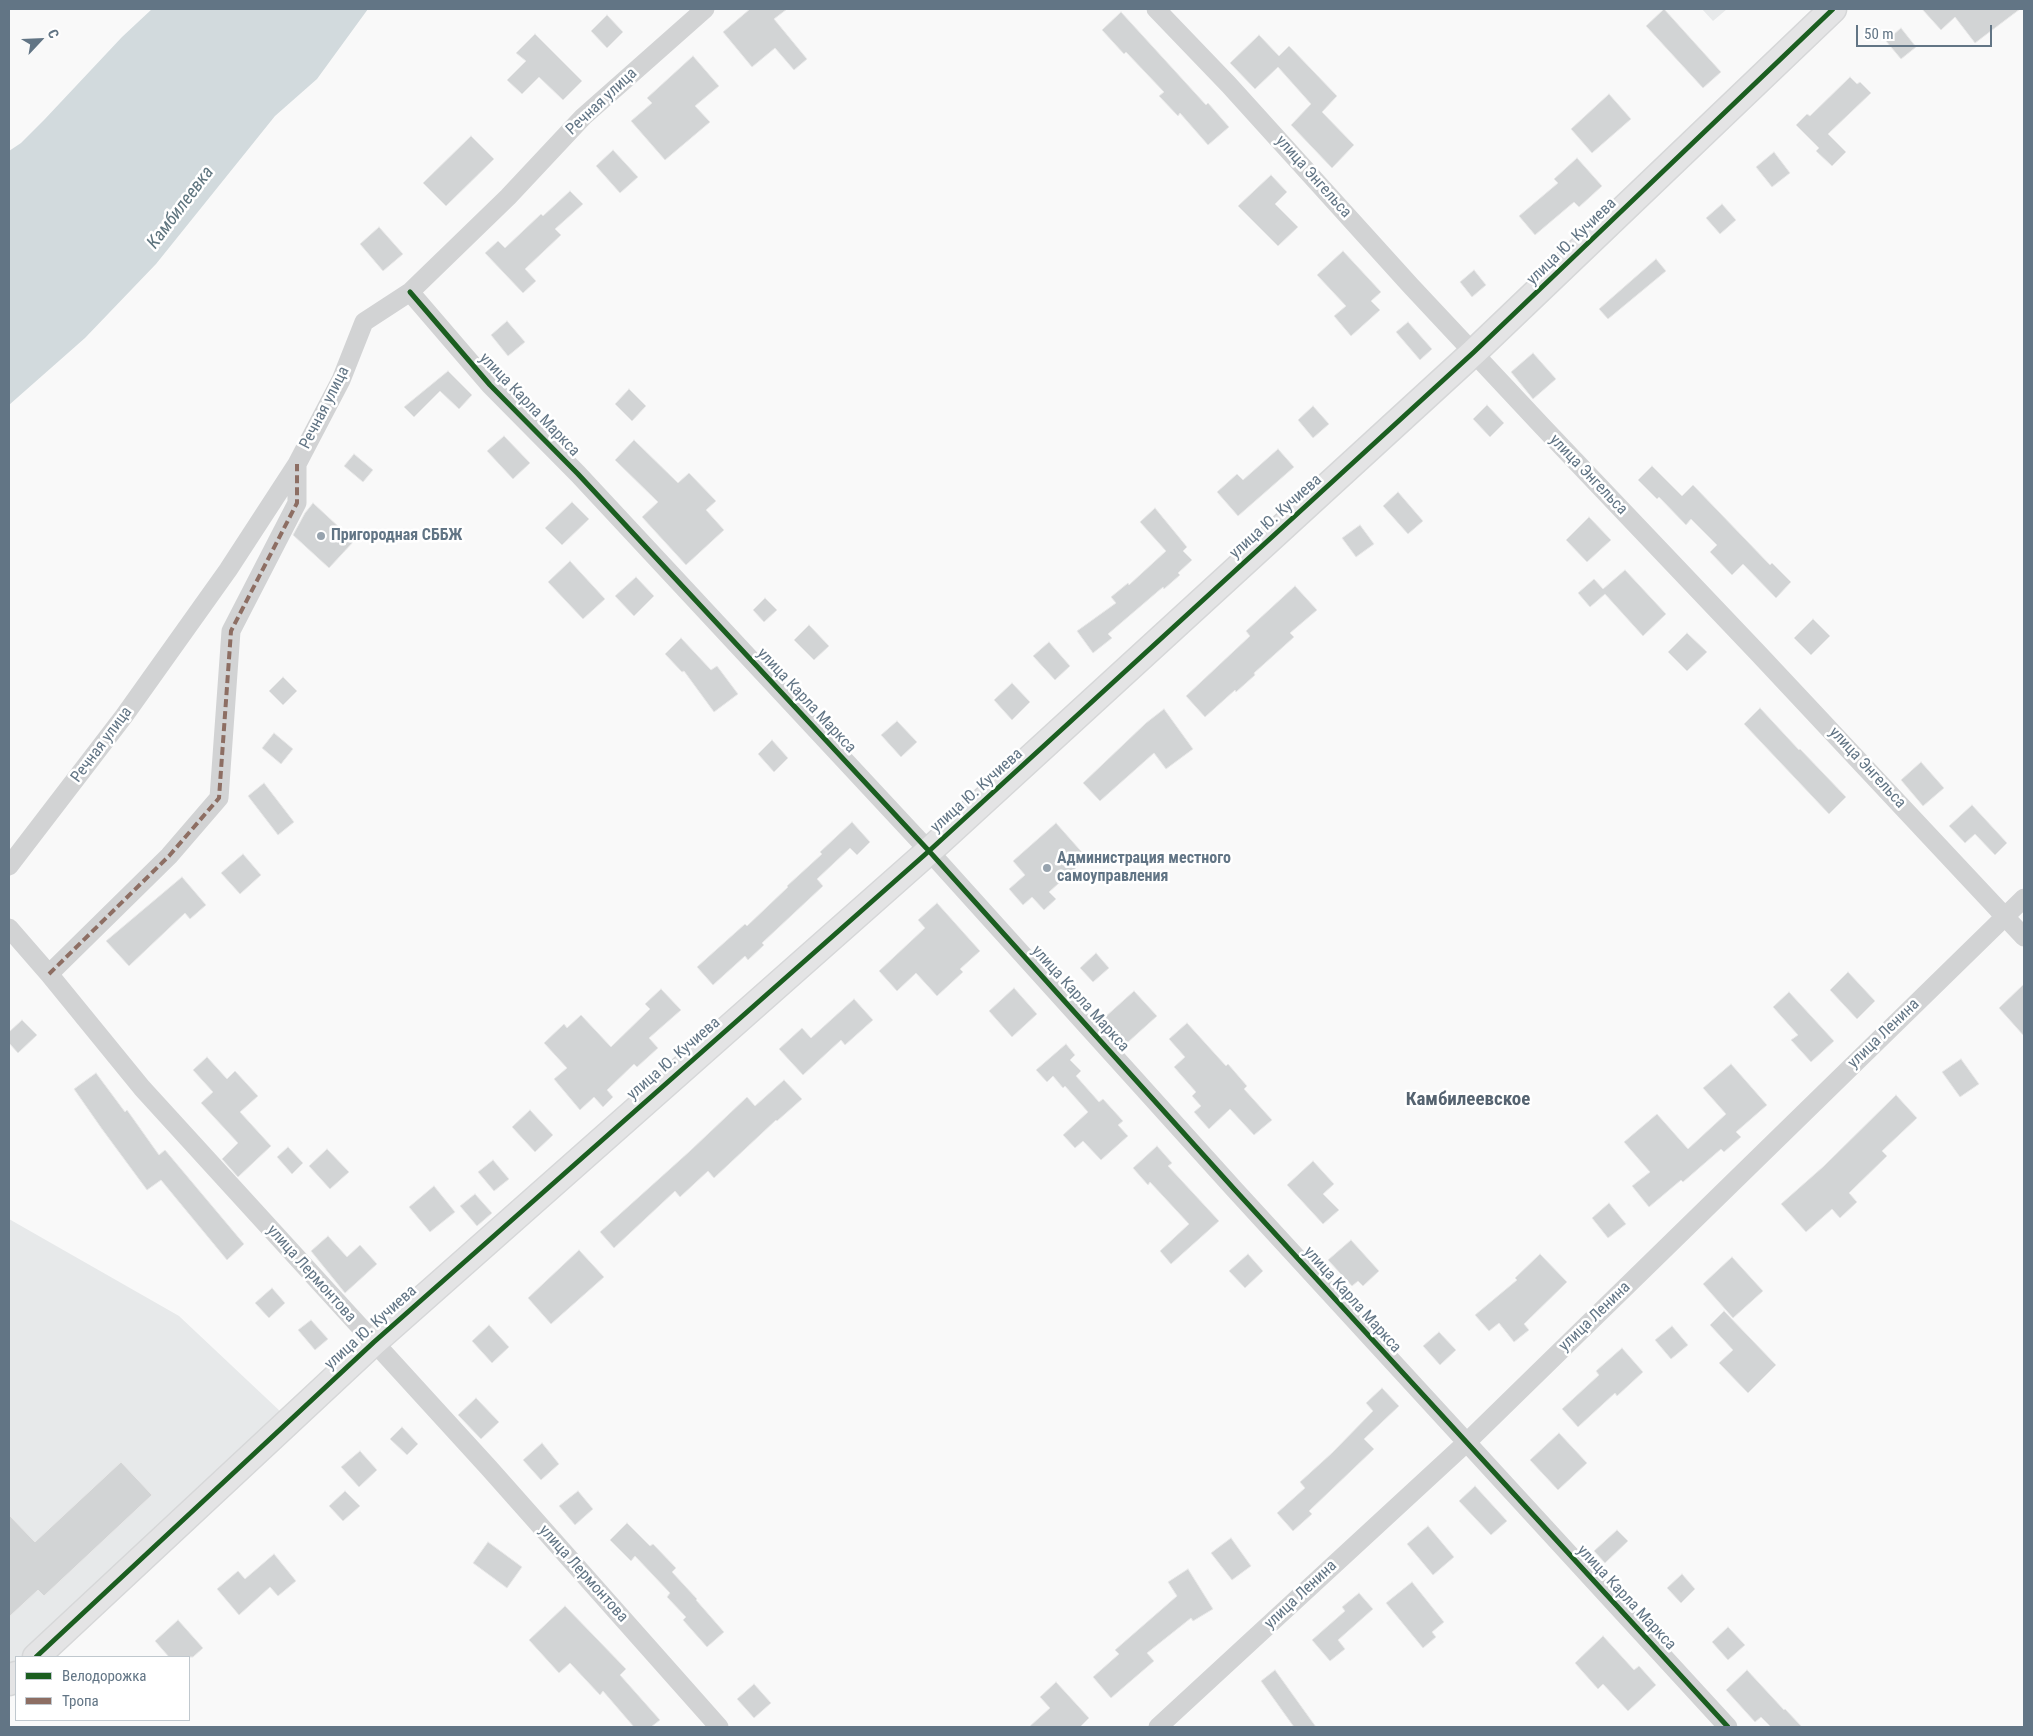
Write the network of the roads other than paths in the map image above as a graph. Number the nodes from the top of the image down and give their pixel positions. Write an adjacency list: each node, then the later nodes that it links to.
1 (704, 9): 4 (street, Речная улица)
2 (1156, 9): 5 (street, улица Энгельса)
3 (1833, 9): 5 (street, улица Ю. Кучиева)
4 (410, 292): 6 (street, Речная улица); 7 (street, улица Карла Маркса)
5 (1474, 352): 7 (street, улица Ю. Кучиева); 10 (street, улица Энгельса)
6 (297, 464): 8 (street, Речная улица); 13 (street)
7 (929, 851): 14 (street, улица Ю. Кучиева); 15 (street, улица Карла Маркса)
8 (9, 866)
9 (2024, 898): 10 (street, улица Ленина)
10 (2005, 916): 12 (street, улица Энгельса); 15 (street, улица Ленина)
11 (9, 928): 13 (street, улица Лермонтова)
12 (2024, 937)
13 (49, 974): 14 (street, улица Лермонтова)
14 (374, 1342): 16 (street, улица Ю. Кучиева); 17 (street, улица Лермонтова)
15 (1466, 1443): 18 (street, улица Ленина); 19 (street, улица Карла Маркса)
16 (37, 1656)
17 (720, 1727)
18 (1158, 1727)
19 (1728, 1727)

